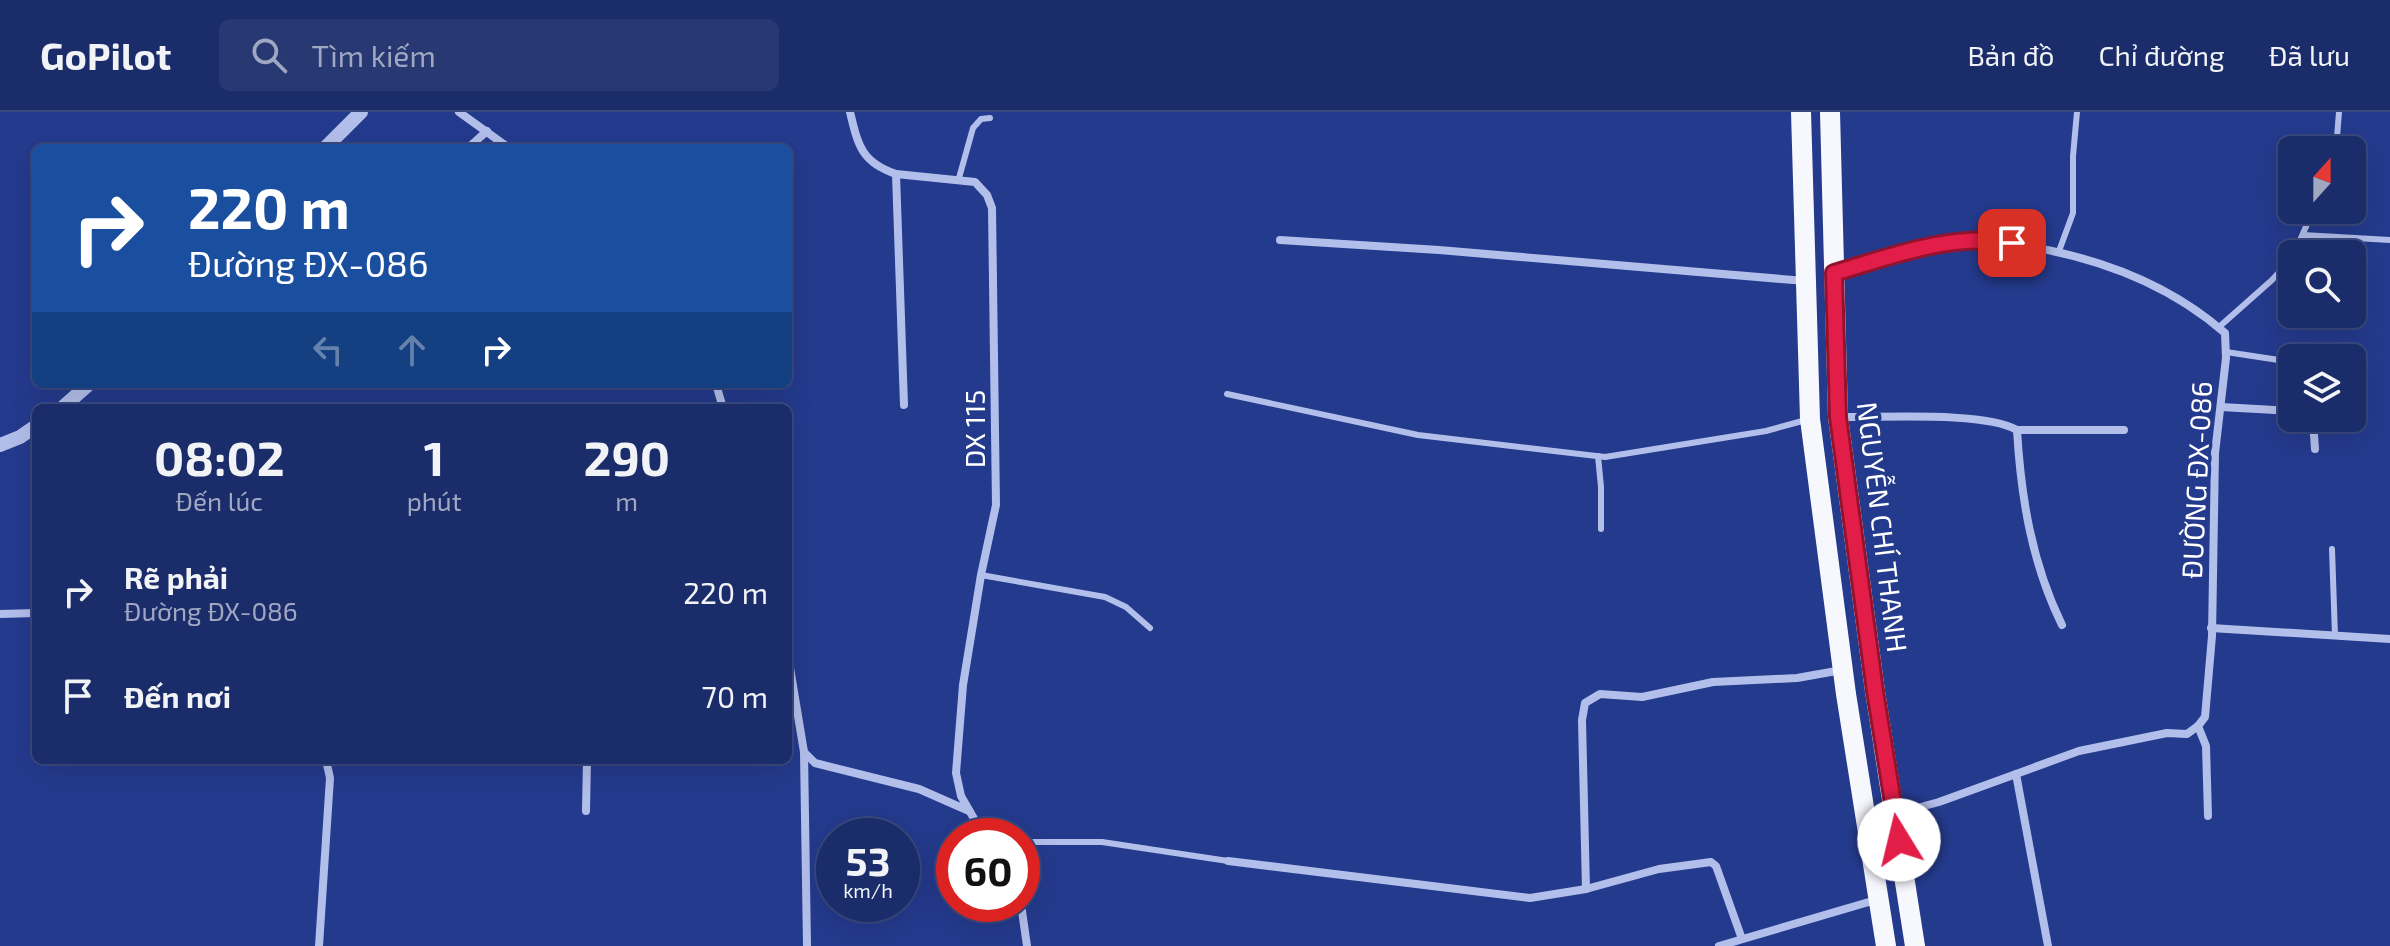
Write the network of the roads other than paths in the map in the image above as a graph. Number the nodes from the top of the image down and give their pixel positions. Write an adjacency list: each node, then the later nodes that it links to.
1 (361, 112): 11 (street)
2 (459, 112): 9 (street)
3 (850, 112): 14 (street)
4 (1801, 112): 24 (main road, NGUYỄN CHÍ THANH)
5 (1830, 112): 22 (main road, NGUYỄN CHÍ THANH)
6 (2077, 112): 21 (lane)
7 (2339, 112): 10 (lane)
8 (990, 118): 15 (lane)
9 (487, 131): 12 (street); 13 (street)
10 (2337, 136)
11 (329, 144)
12 (472, 144)
13 (504, 144)
14 (896, 174): 15 (street); 31 (street)
15 (959, 178): 45 (street, DX 115)
16 (2307, 224): 17 (lane)
17 (2303, 235): 19 (lane); 20 (lane)
18 (1280, 240): 24 (street)
19 (2301, 240)
20 (2390, 240)
21 (2059, 251): 22 (street); 25 (street)
22 (1834, 273): 34 (main road, NGUYỄN CHÍ THANH)
23 (2278, 273): 25 (lane)
24 (1806, 281): 35 (main road, NGUYỄN CHÍ THANH)
25 (2219, 327): 26 (street, ĐƯỜNG ĐX-086)
26 (2226, 352): 27 (lane); 32 (street, ĐƯỜNG ĐX-086)
27 (2278, 360)
28 (84, 388): 30 (street)
29 (1227, 394): 42 (lane)
30 (66, 404)
31 (904, 405)
32 (2221, 407): 33 (street); 50 (street, ĐƯỜNG ĐX-086)
33 (2278, 410)
34 (1838, 417): 35 (main road); 37 (street); 62 (main road, NGUYỄN CHÍ THANH)
35 (1810, 419): 42 (lane); 53 (main road, NGUYỄN CHÍ THANH)
36 (32, 429): 40 (street)
37 (2017, 430): 38 (street); 48 (street)
38 (2124, 430)
39 (2314, 432): 41 (street)
40 (0, 445)
41 (2315, 449)
42 (1598, 456): 43 (lane)
43 (1601, 529)
44 (2332, 549): 51 (lane)
45 (981, 575): 49 (lane); 61 (street, DX 115)
46 (32, 613): 47 (street)
47 (0, 614)
48 (2062, 625)
49 (1150, 628)
50 (2211, 628): 51 (street); 55 (street, ĐƯỜNG ĐX-086)
51 (2335, 636): 52 (street)
52 (2390, 639)
53 (1843, 670): 67 (street); 68 (main road, NGUYỄN CHÍ THANH)
54 (792, 680): 56 (street)
55 (2198, 726): 59 (street); 63 (street)
56 (804, 752): 61 (street); 72 (street)
57 (327, 764): 71 (street)
58 (587, 764): 60 (street)
59 (2016, 774): 62 (street); 77 (street)
60 (586, 811)
61 (969, 811): 64 (street, DX 115)
62 (1894, 814): 76 (main road, NGUYỄN CHÍ THANH)
63 (2208, 816)
64 (973, 818)
65 (1040, 842): 66 (lane)
66 (1228, 861): 67 (street)
67 (1586, 889): 70 (street)
68 (1880, 898): 70 (street); 75 (main road, NGUYỄN CHÍ THANH)
69 (1024, 922): 73 (street)
70 (1742, 939): 74 (street)
71 (319, 946)
72 (807, 946)
73 (1027, 946)
74 (1719, 946)
75 (1886, 946)
76 (1915, 946)
77 (2048, 946)

